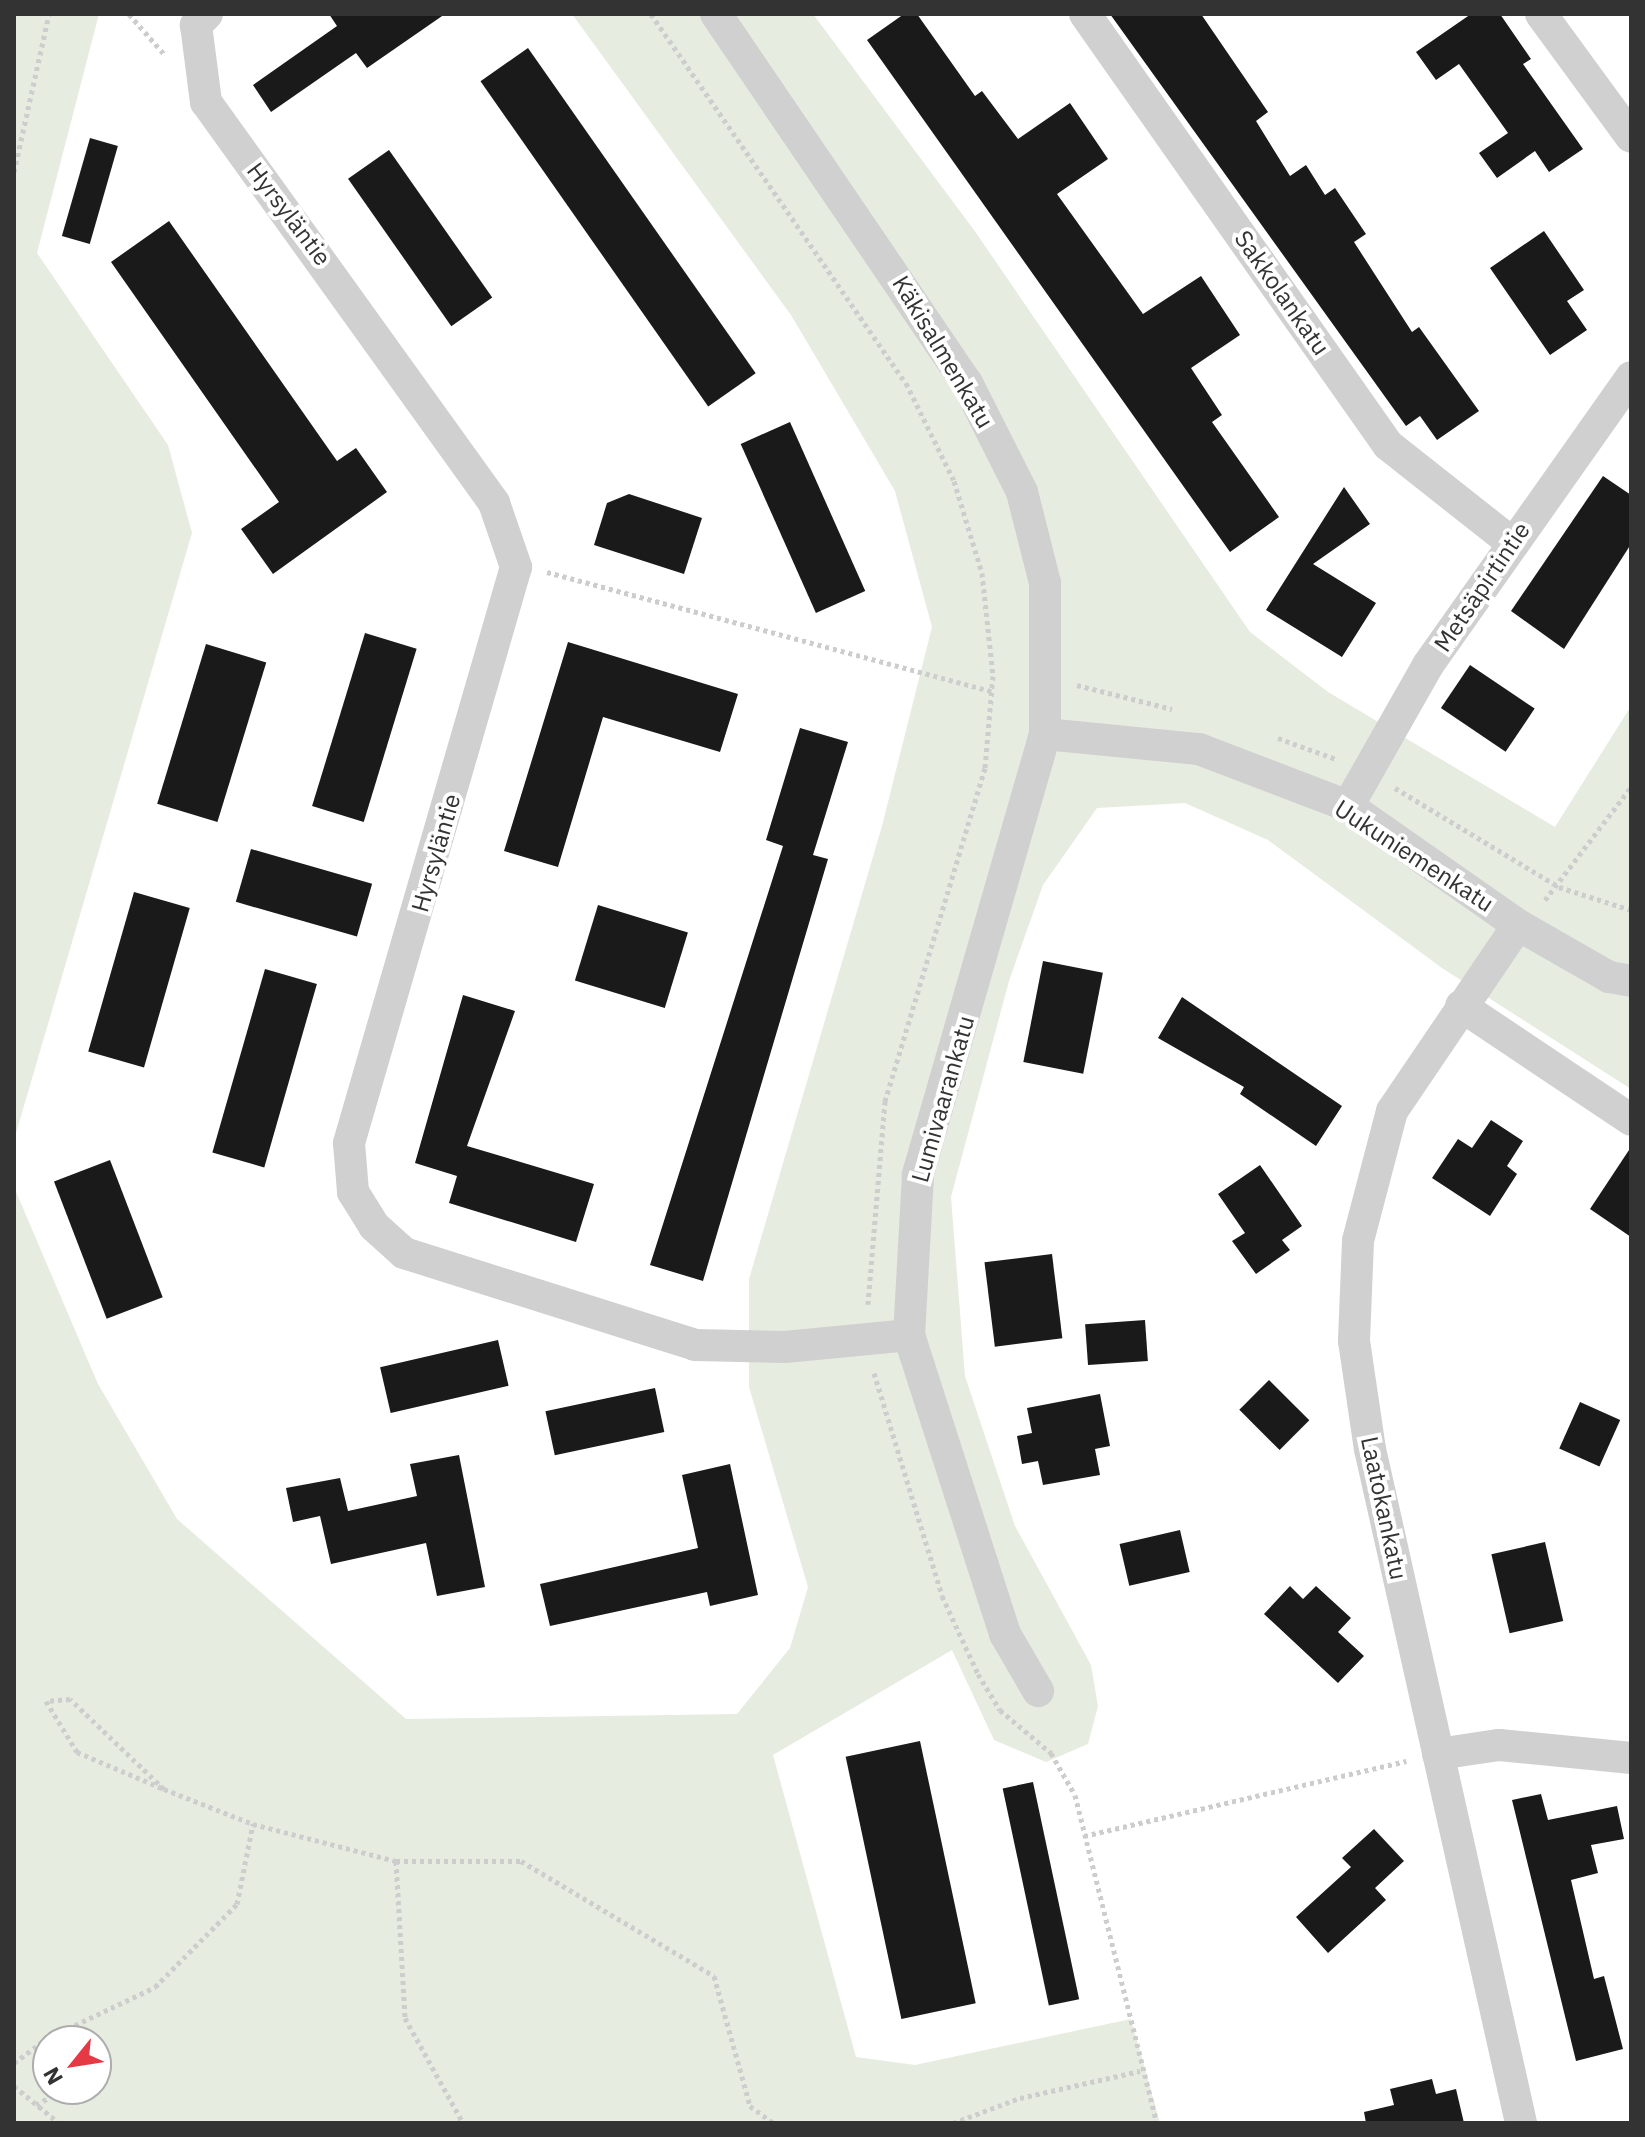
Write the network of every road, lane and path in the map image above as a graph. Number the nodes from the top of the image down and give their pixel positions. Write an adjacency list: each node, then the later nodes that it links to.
1 (49, 14): 8 (path)
2 (207, 14): 11 (street, Hyrsyläntie)
3 (651, 14): 12 (path)
4 (716, 14): 13 (street, Käkisalmenkatu)
5 (1085, 14): 10 (street, Sakkolankatu)
6 (1541, 14): 7 (street)
7 (1631, 137)
8 (14, 172)
9 (1631, 377): 10 (street, Metsäpirtintie)
10 (1511, 542): 15 (street, Metsäpirtintie)
11 (515, 562): 12 (path); 21 (street, Hyrsyläntie)
12 (991, 691): 20 (path)
13 (1045, 734): 15 (street, Uukuniemenkatu); 21 (street, Lumivaarankatu)
14 (1631, 787): 16 (path)
15 (1348, 806): 16 (street, Uukuniemenkatu)
16 (1518, 925): 17 (street, Uukuniemenkatu); 18 (street, Laatokankatu)
17 (1631, 981)
18 (1461, 1006): 19 (street); 25 (street, Laatokankatu)
19 (1631, 1120)
20 (868, 1306)
21 (909, 1335): 24 (street, Lumivaarankatu)
22 (870, 1355): 23 (path)
23 (916, 1515)
24 (1038, 1691)
25 (1438, 1754): 26 (street); 33 (path); 42 (street, Laatokankatu)
26 (1631, 1758)
27 (164, 1789): 27 (path); 28 (path)
28 (253, 1824): 29 (path); 30 (path)
29 (396, 1861): 38 (path); 39 (path)
30 (75, 2025)
31 (32, 2052): 32 (path)
32 (14, 2063)
33 (1140, 2071): 40 (path); 41 (path)
34 (14, 2086): 35 (path)
35 (32, 2102)
36 (36, 2105): 37 (path)
37 (59, 2123)
38 (463, 2123)
39 (773, 2123)
40 (953, 2123)
41 (1157, 2123)
42 (1521, 2123)

